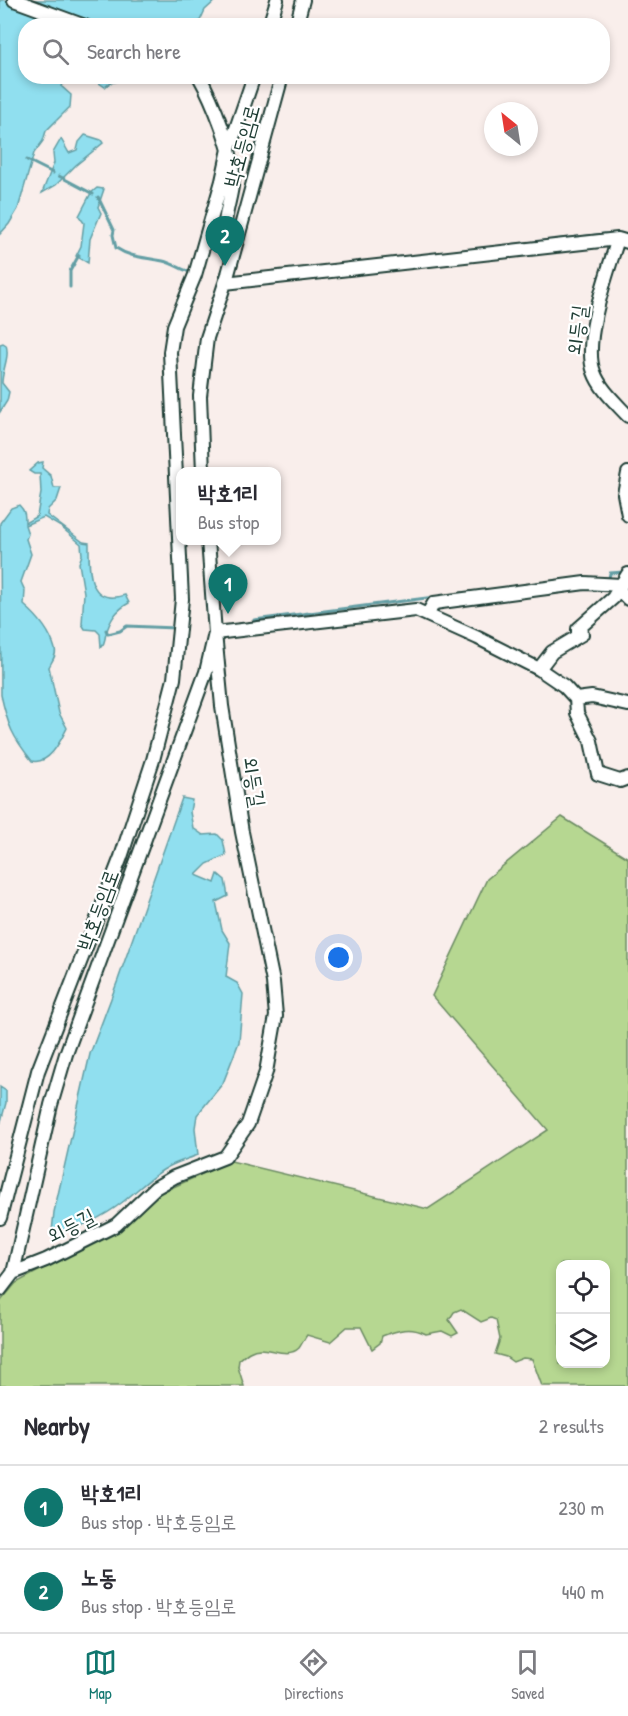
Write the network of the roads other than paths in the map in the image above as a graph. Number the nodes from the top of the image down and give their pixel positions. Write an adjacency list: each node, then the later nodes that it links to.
1 (14, 0): 4 (street)
2 (278, 0): 5 (street)
3 (303, 0): 6 (street)
4 (63, 18)
5 (272, 18)
6 (298, 18)
7 (202, 84): 10 (street)
8 (251, 84): 10 (street)
9 (280, 84): 12 (street, 박호등임로)
10 (229, 149): 12 (street); 17 (street)
11 (623, 240): 13 (street); 14 (street, 외등길)
12 (232, 255): 13 (street, 박호등임로)
13 (225, 283): 15 (street, 박호등임로)
14 (628, 416)
15 (203, 467)
16 (628, 473): 18 (street)
17 (176, 476)
18 (628, 515)
19 (179, 545): 29 (street)
20 (208, 545): 24 (street, 박호등임로)
21 (622, 583): 22 (street); 23 (street); 25 (street)
22 (628, 599)
23 (427, 615): 24 (street); 25 (street)
24 (215, 633): 30 (street, 박호등임로); 30 (street, 외등길)
25 (539, 669): 26 (street)
26 (576, 699): 27 (street); 28 (street)
27 (628, 705)
28 (628, 778)
29 (0, 1218)
30 (13, 1273): 31 (street, 박호등임로)
31 (0, 1290)

